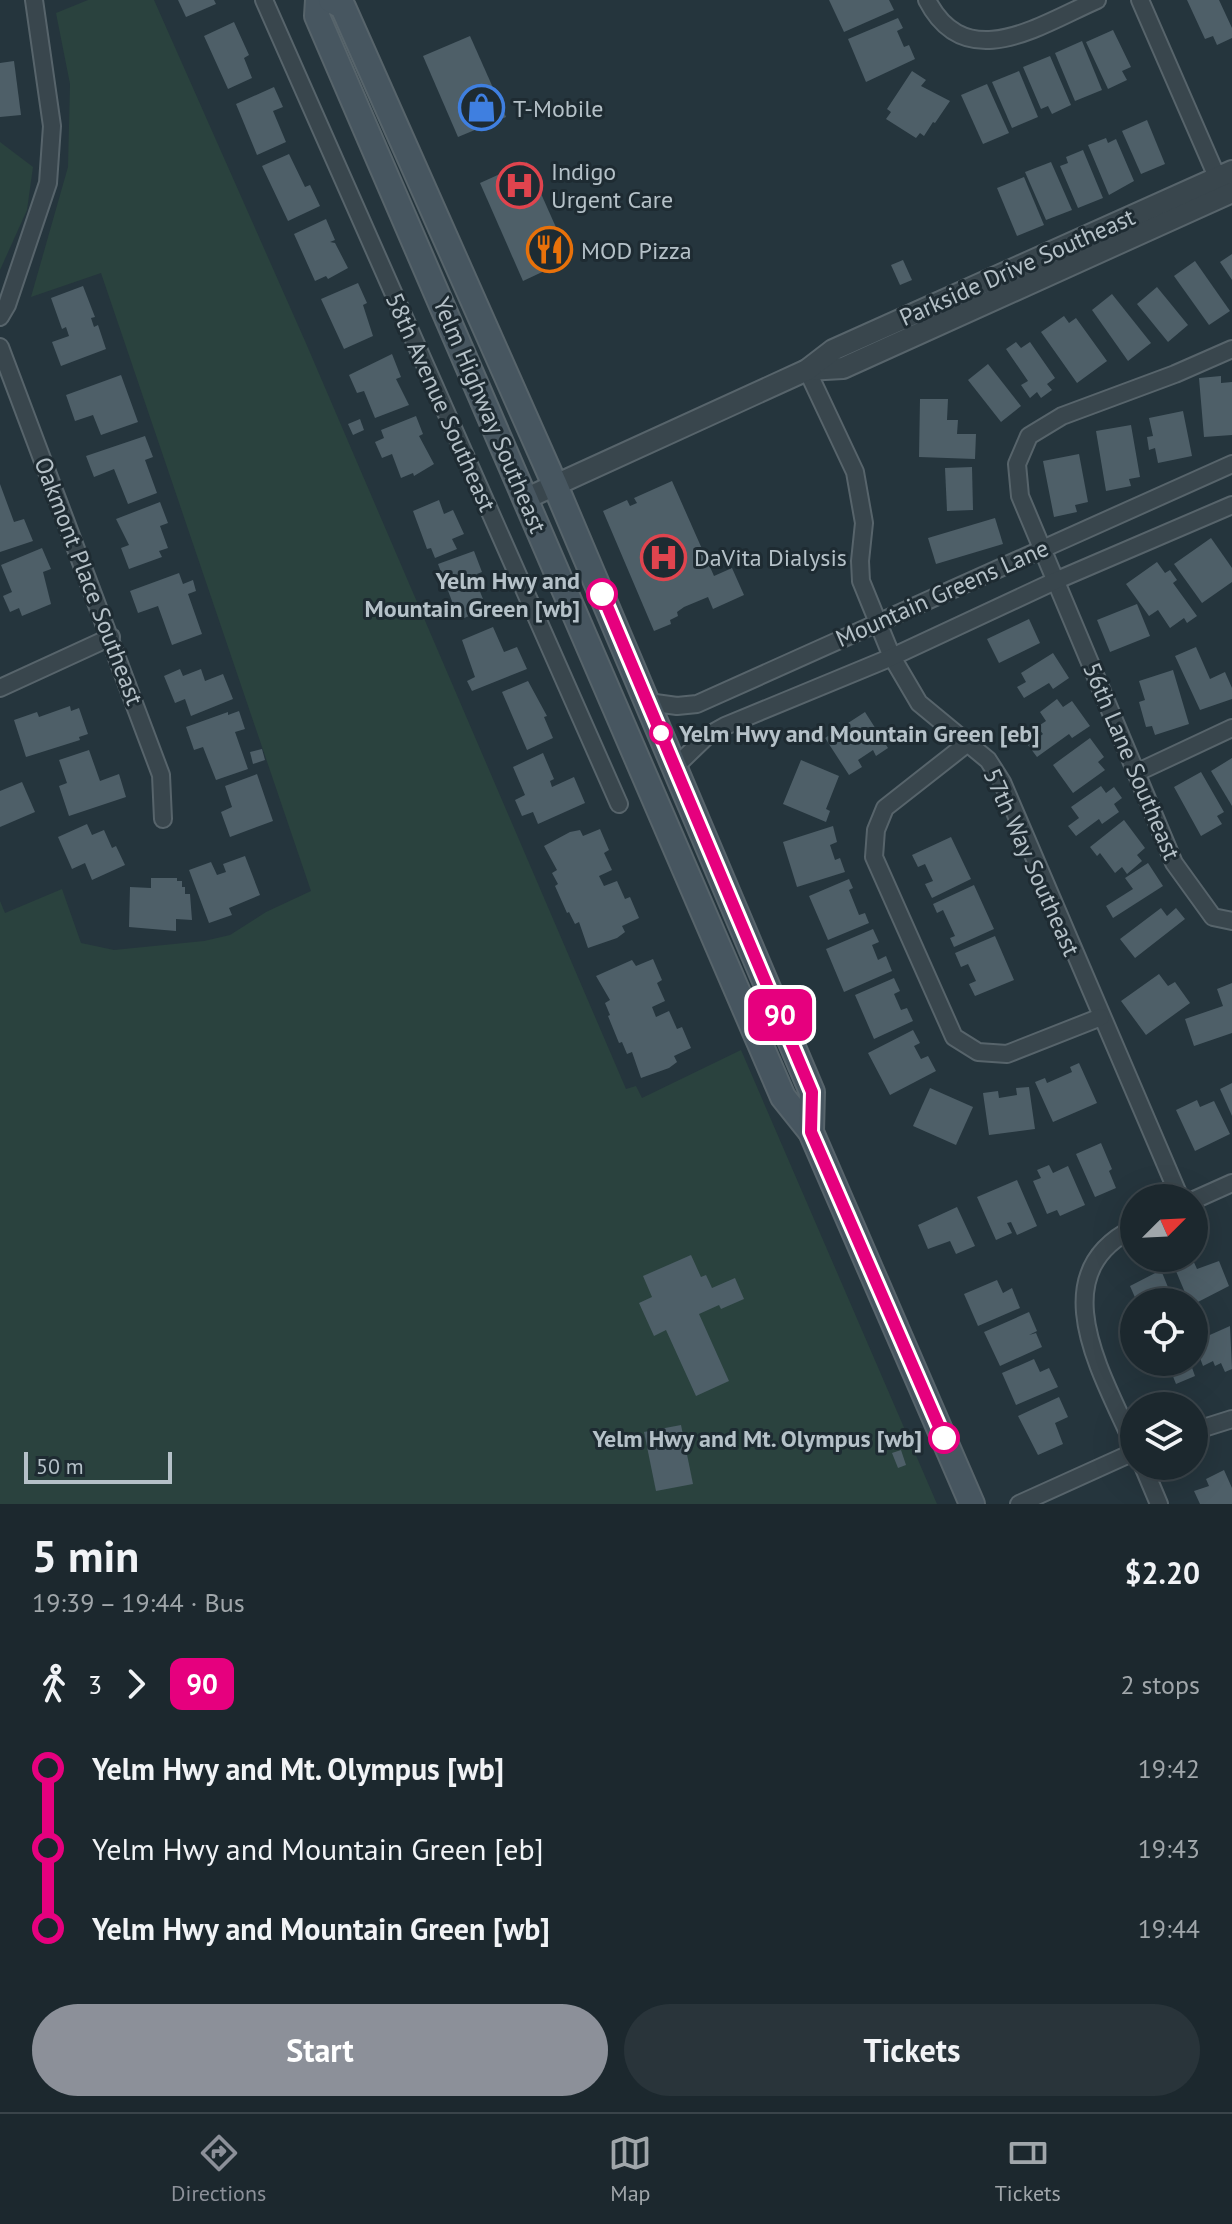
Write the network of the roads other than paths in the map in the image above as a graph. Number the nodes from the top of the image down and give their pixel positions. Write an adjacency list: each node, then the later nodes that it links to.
1 (34, 0): 9 (street)
2 (264, 0): 28 (street, 58th Avenue Southeast)
3 (318, 0): 15 (main road, Yelm Highway Southeast)
4 (331, 0): 14 (main road, Yelm Highway Southeast)
5 (927, 0): 6 (street)
6 (1097, 0)
7 (1140, 0): 8 (street)
8 (1227, 184): 12 (street, Parkside Drive Southeast)
9 (0, 317)
10 (0, 347): 20 (street, Oakmont Place Southeast)
11 (1232, 349): 17 (street, 56th Lane Southeast)
12 (807, 370): 14 (street, Parkside Drive Southeast); 19 (street, 57th Way Southeast)
13 (1232, 464): 17 (street, Mountain Greens Lane)
14 (555, 485): 15 (street, Parkside Drive Southeast); 23 (main road, Yelm Highway Southeast)
15 (527, 498): 32 (main road, Yelm Highway Southeast)
16 (1232, 505): 18 (street, Mountain Greens Lane)
17 (1042, 548): 18 (street, 56th Lane Southeast); 19 (street, Mountain Greens Lane)
18 (1055, 581): 21 (street, Mountain Greens Lane); 27 (street, 56th Lane Southeast)
19 (878, 623): 21 (street, 57th Way Southeast); 23 (street, Mountain Greens Lane)
20 (111, 637): 22 (street); 29 (street, Oakmont Place Southeast)
21 (892, 657): 25 (street, 57th Way Southeast); 26 (street, Mountain Greens Lane)
22 (0, 688)
23 (648, 702): 26 (main road, Yelm Highway Southeast)
24 (1232, 728): 27 (street)
25 (969, 742): 31 (street, 57th Way Southeast); 31 (street)
26 (676, 766): 32 (main road, Yelm Highway Southeast)
27 (1136, 773): 30 (street, 56th Lane Southeast)
28 (619, 804)
29 (163, 819)
30 (1232, 921)
31 (1101, 1017): 34 (street, 57th Way Southeast)
32 (811, 1132): 42 (main road, Yelm Highway Southeast)
33 (1232, 1183): 35 (street)
34 (1174, 1184)
35 (1208, 1194)
36 (1120, 1235): 37 (street)
37 (1120, 1416)
38 (1232, 1419): 39 (street)
39 (1208, 1427)
40 (1120, 1456): 43 (street)
41 (1149, 1480): 44 (street)
42 (972, 1504)
43 (1019, 1504)
44 (1159, 1504)

